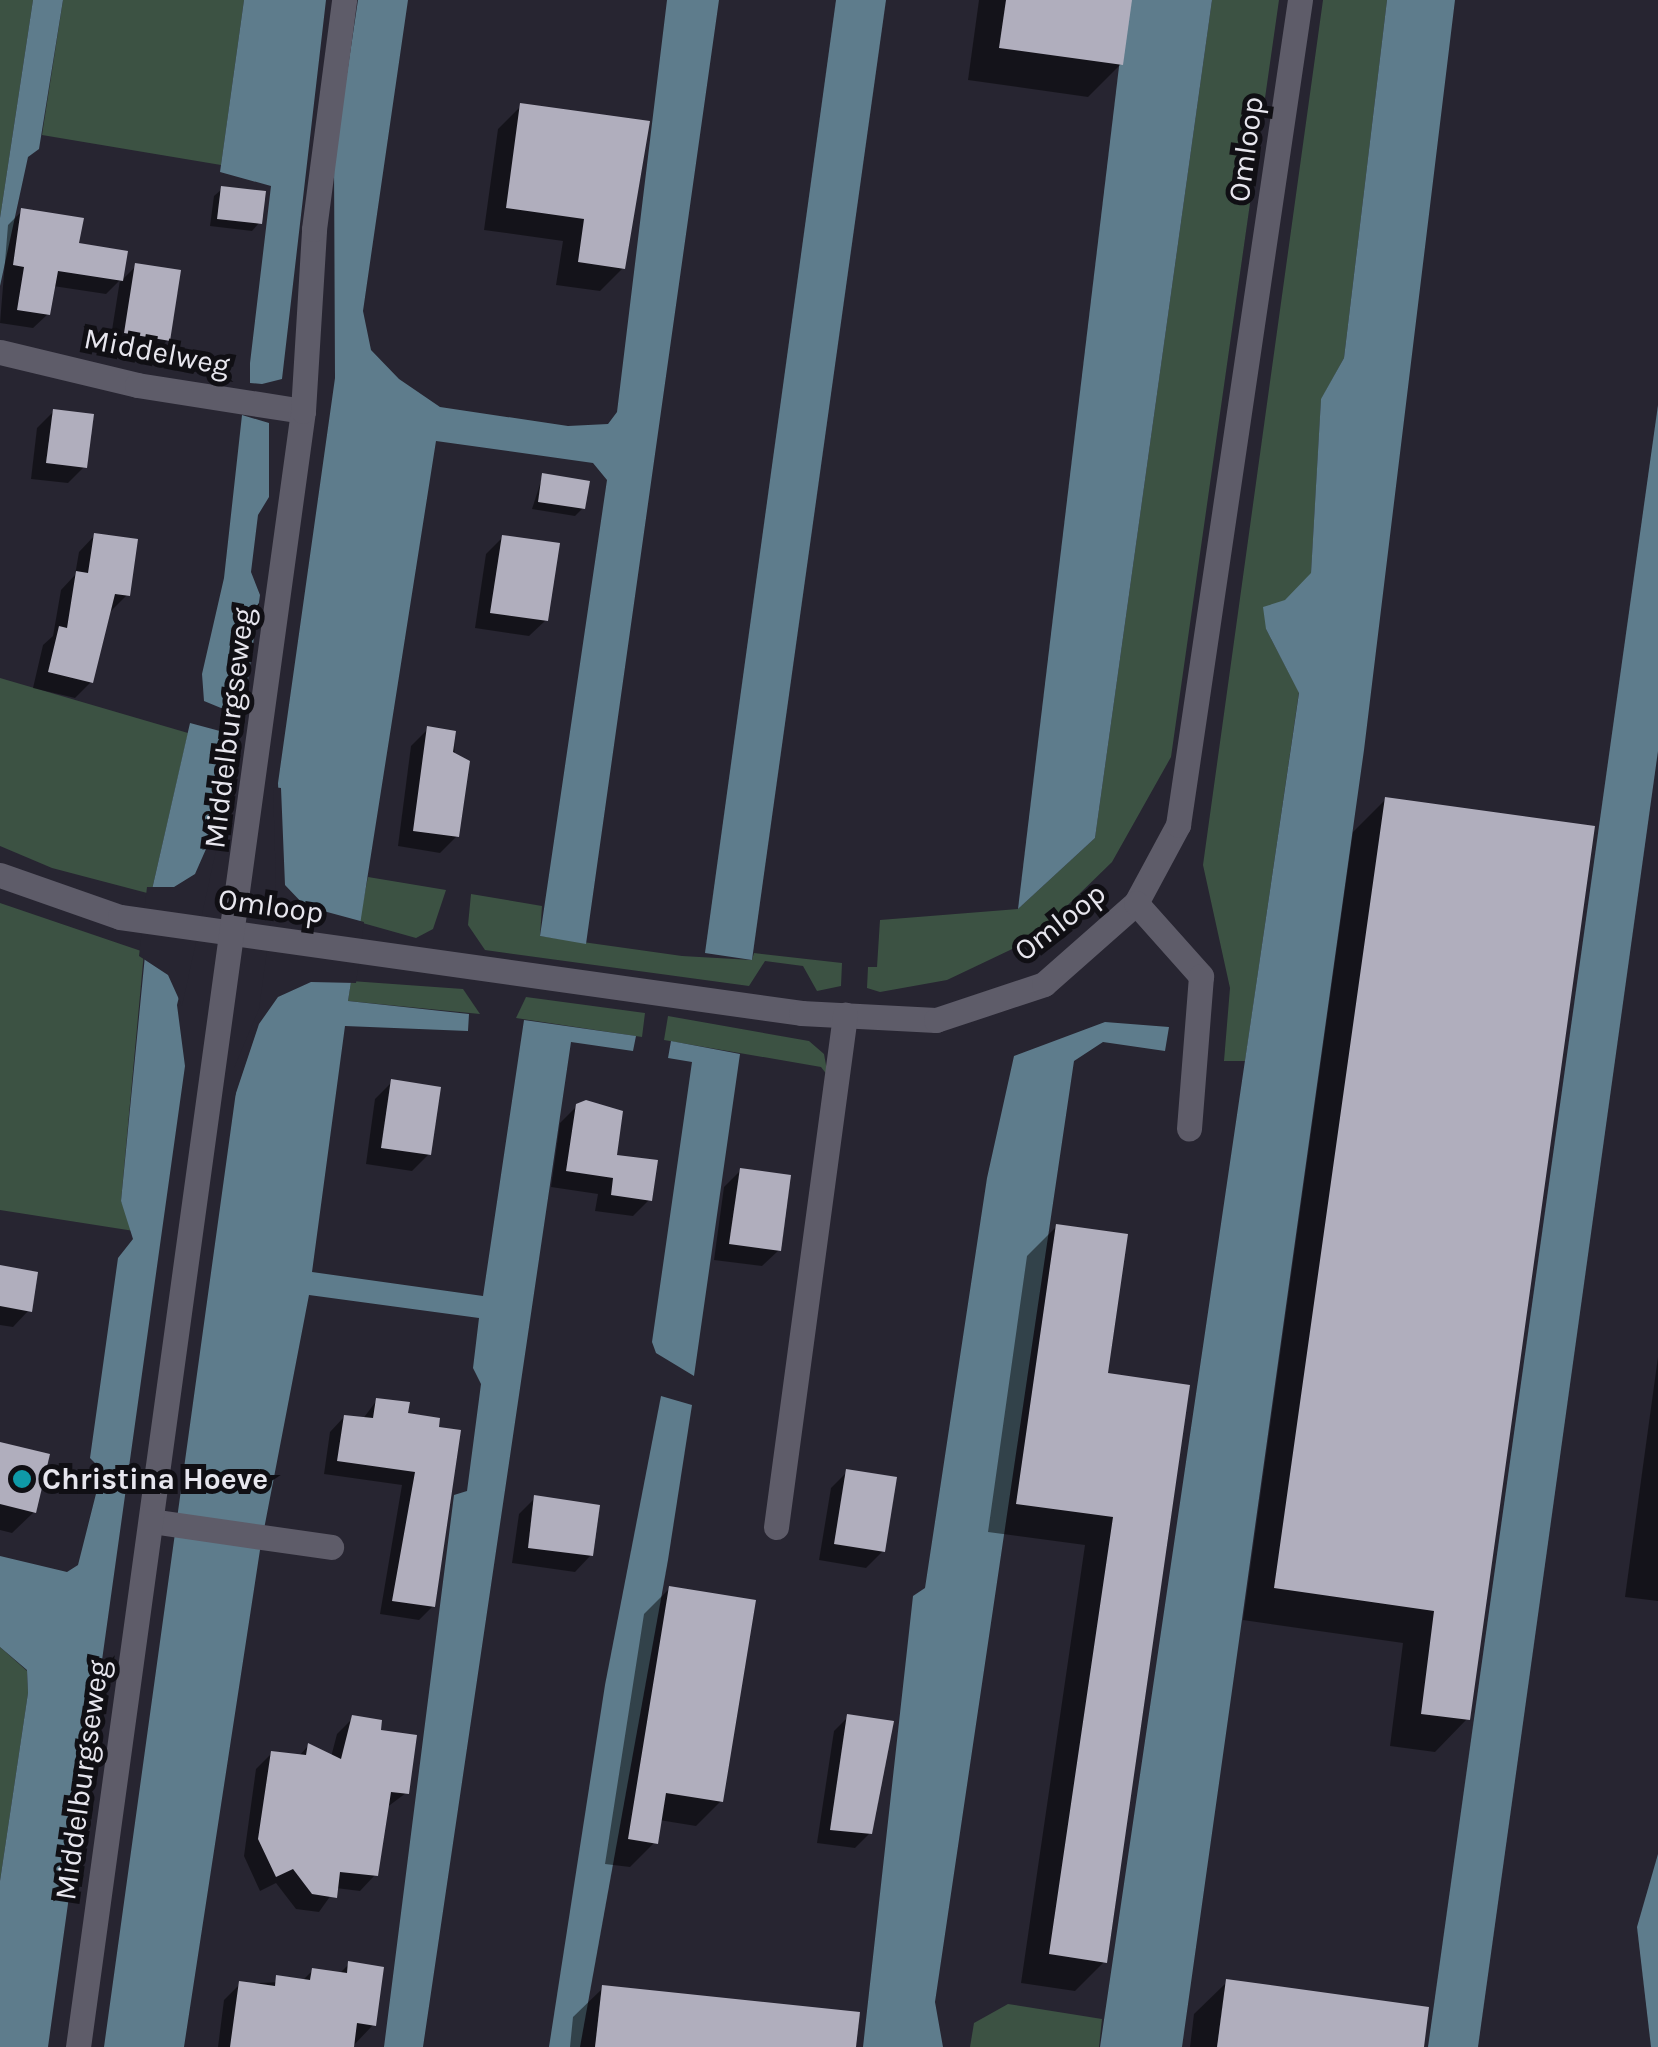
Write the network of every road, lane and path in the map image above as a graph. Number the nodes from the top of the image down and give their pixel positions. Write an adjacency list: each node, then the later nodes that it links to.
1 (344, 0): 4 (street, Middelburgseweg)
2 (1300, 0): 6 (street, Omloop)
3 (0, 352): 4 (street, Middelweg)
4 (303, 410): 7 (street, Middelburgseweg)
5 (0, 875): 7 (street, Omloop)
6 (1136, 903): 8 (street, Omloop); 9 (street)
7 (234, 934): 8 (street, Omloop); 10 (street, Middelburgseweg)
8 (845, 1015): 11 (street)
9 (1189, 1128)
10 (151, 1521): 12 (street); 13 (street, Middelburgseweg)
11 (776, 1527)
12 (331, 1547)
13 (78, 2047)

